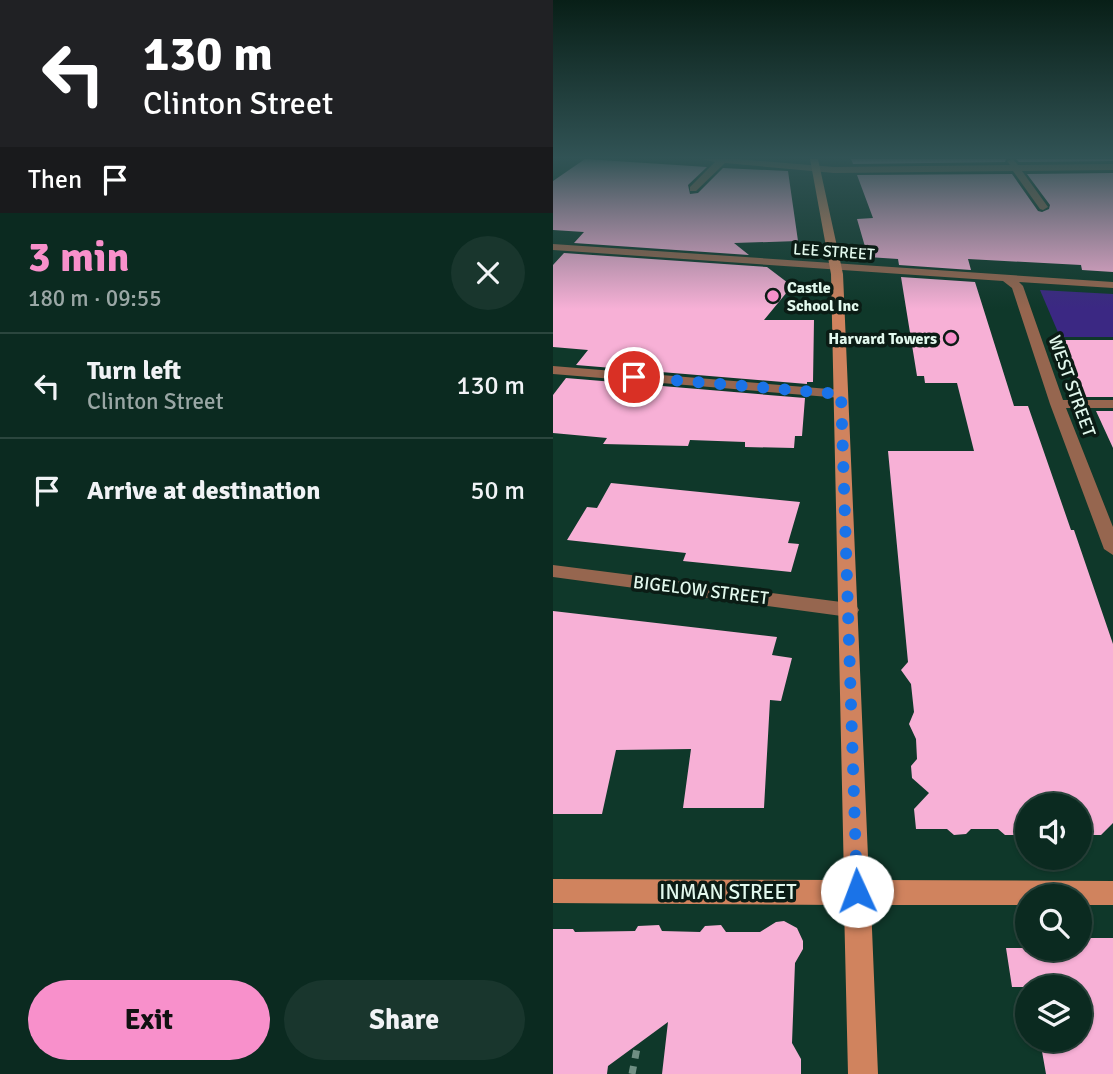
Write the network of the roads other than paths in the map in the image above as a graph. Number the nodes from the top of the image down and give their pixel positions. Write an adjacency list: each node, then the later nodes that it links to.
1 (825, 209): 3 (street)
2 (553, 247): 3 (street, LEE STREET)
3 (837, 266): 4 (street, LEE STREET); 7 (street)
4 (1006, 278): 5 (street, LEE STREET); 8 (street, WEST STREET)
5 (1113, 285)
6 (553, 370): 7 (street)
7 (841, 394): 12 (street)
8 (1057, 404): 9 (street); 10 (street, WEST STREET)
9 (1113, 404)
10 (1113, 549)
11 (553, 572): 12 (street, BIGELOW STREET)
12 (849, 610): 14 (street)
13 (553, 891): 14 (street, INMAN STREET)
14 (857, 891): 15 (street, INMAN STREET); 16 (street)
15 (1113, 893)
16 (863, 1074)

